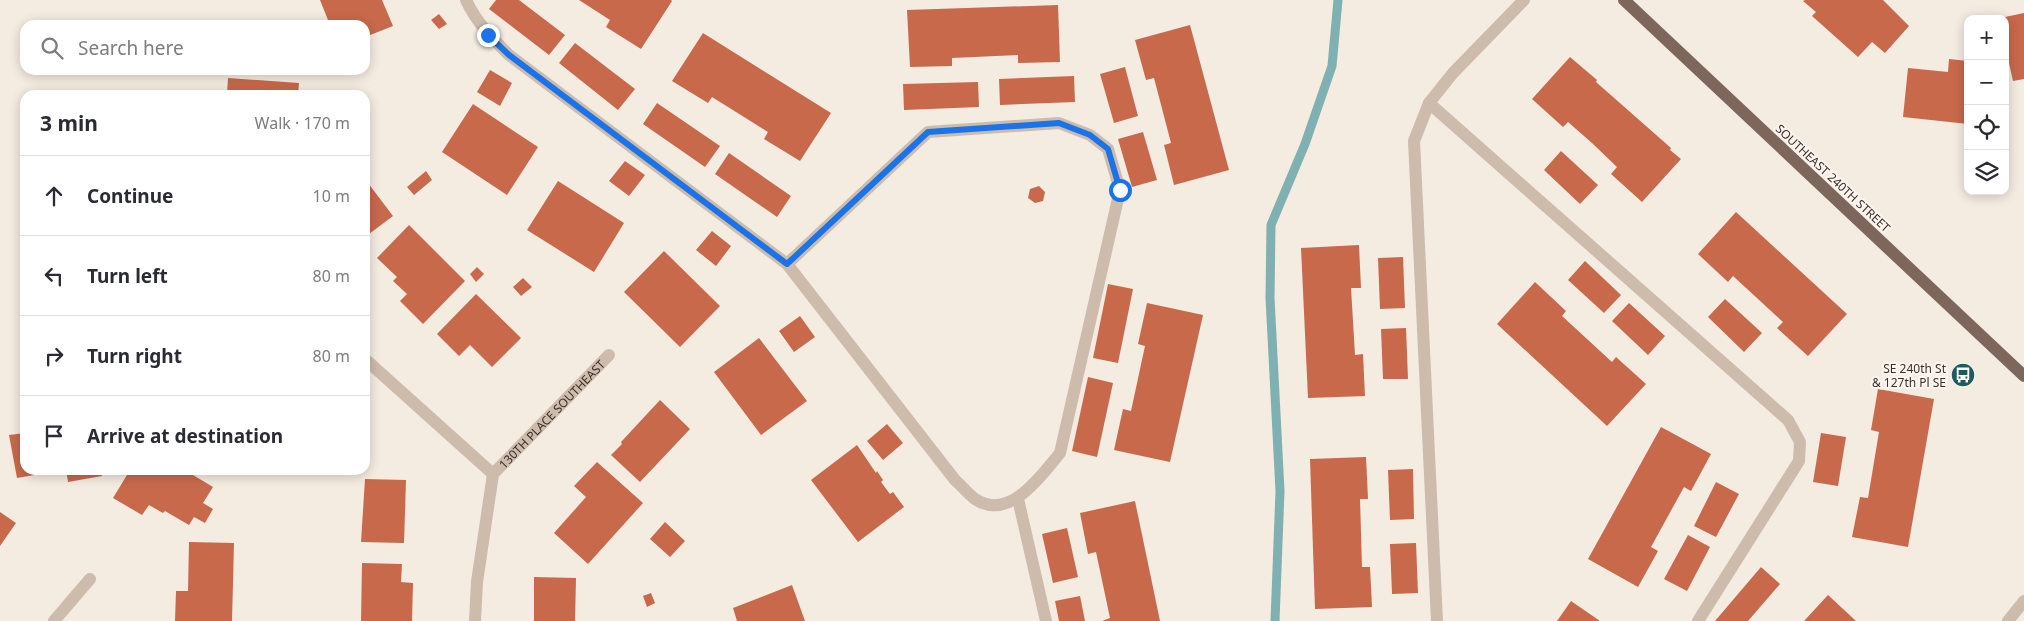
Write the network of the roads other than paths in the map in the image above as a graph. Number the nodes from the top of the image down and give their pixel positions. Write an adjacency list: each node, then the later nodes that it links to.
1 (466, 0): 5 (street)
2 (1524, 0): 4 (street)
3 (1624, 0): 8 (main road, SOUTHEAST 240TH STREET)
4 (1429, 103): 16 (street); 17 (street)
5 (787, 264): 10 (street); 10 (street)
6 (609, 355): 9 (street, 130TH PLACE SOUTHEAST)
7 (370, 363): 9 (street)
8 (2024, 376)
9 (493, 474): 14 (street, 130TH PLACE SOUTHEAST)
10 (1018, 498): 15 (street)
11 (90, 579): 13 (street)
12 (2024, 601): 18 (street)
13 (54, 621)
14 (475, 621)
15 (1046, 621)
16 (1437, 621)
17 (1698, 621)
18 (2008, 621)

